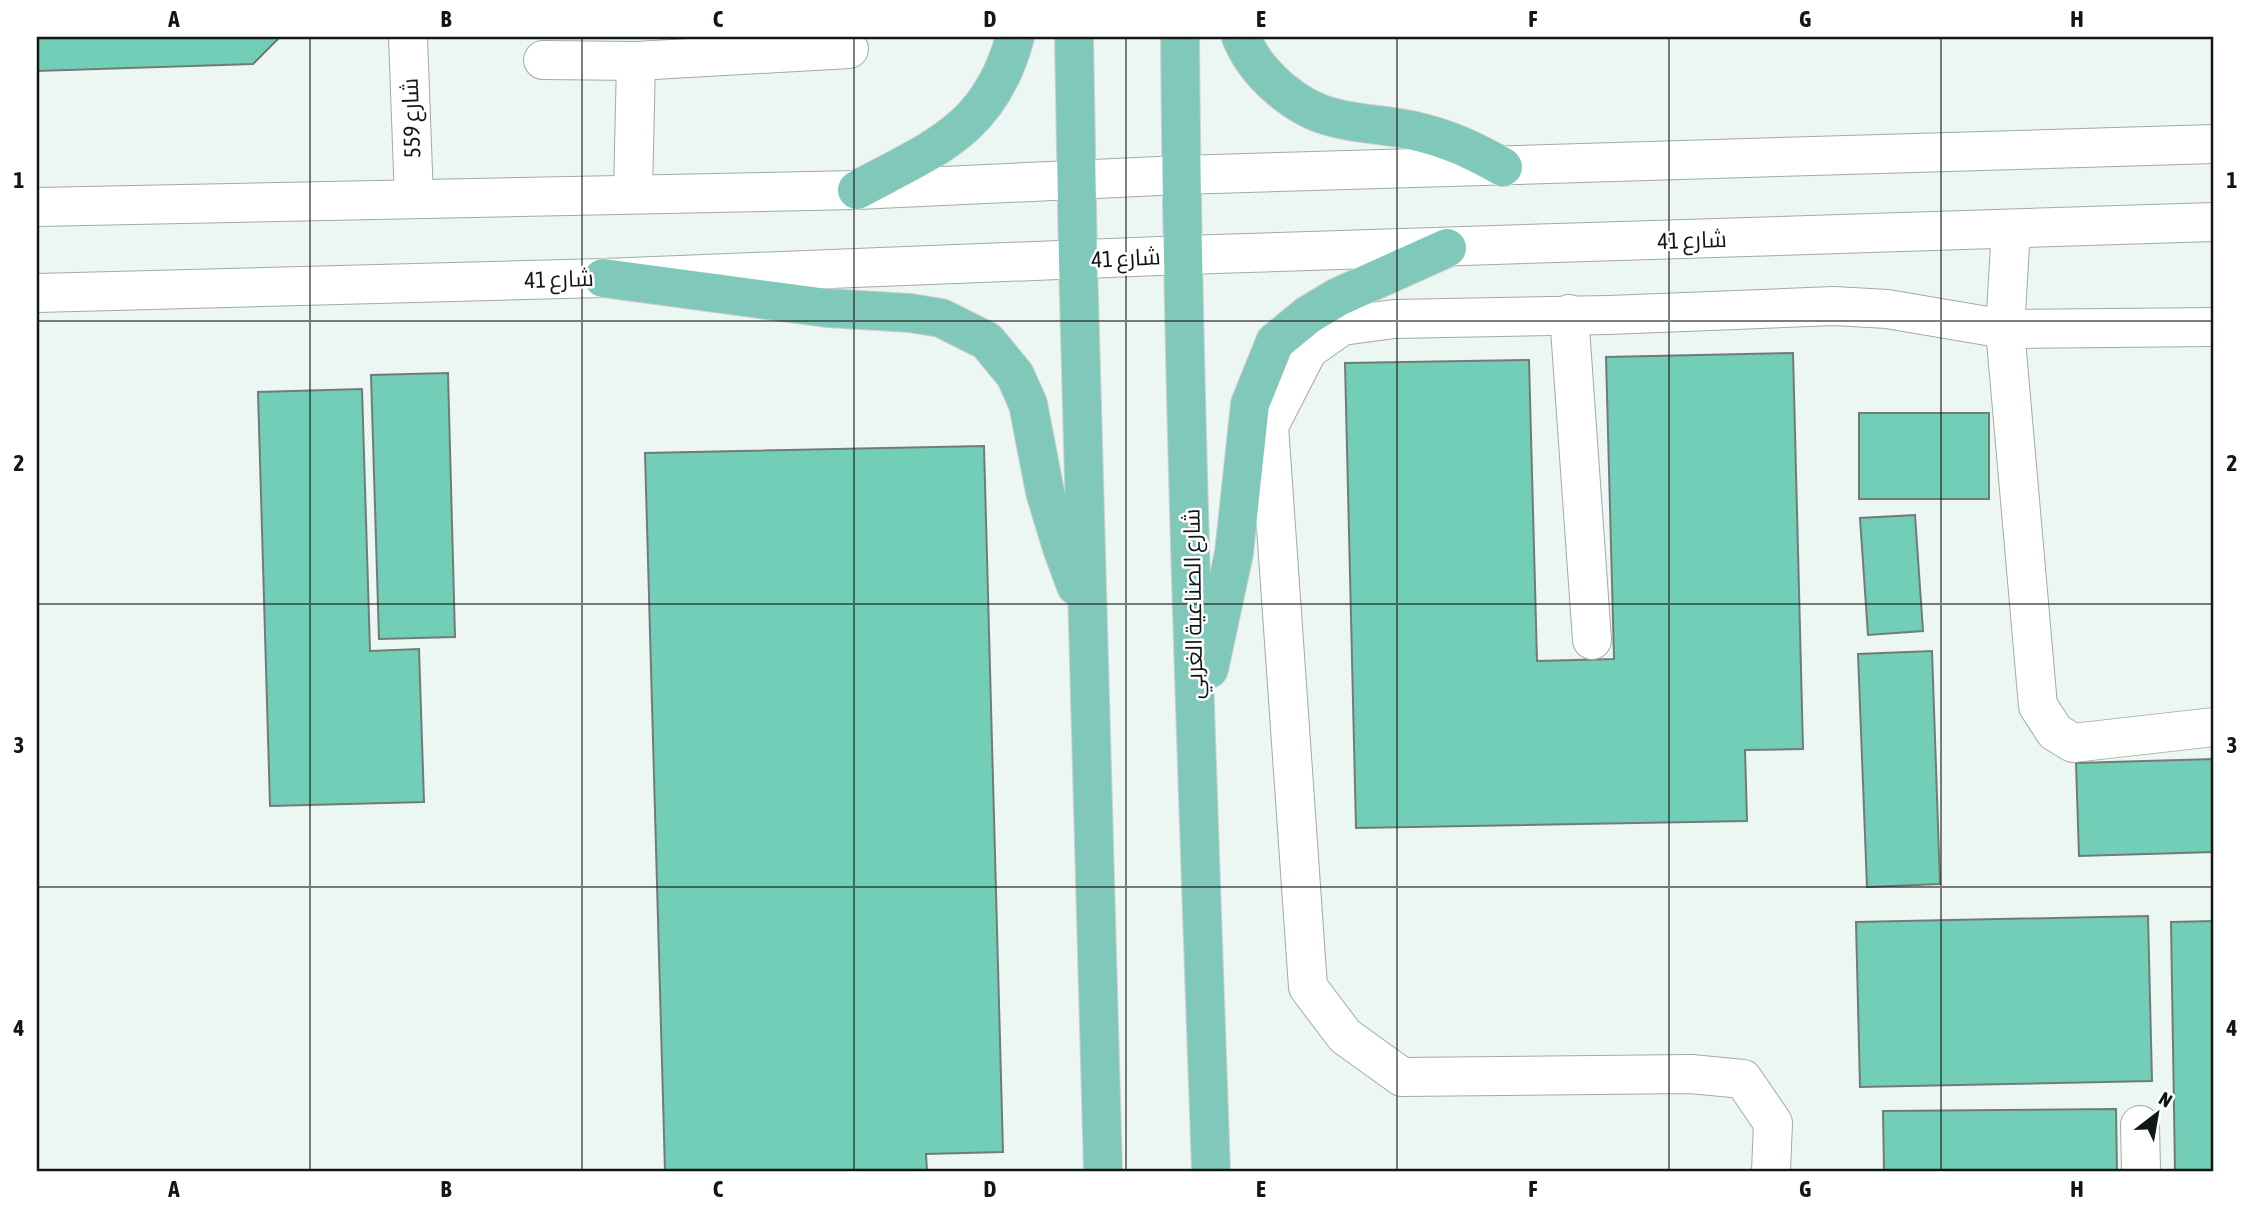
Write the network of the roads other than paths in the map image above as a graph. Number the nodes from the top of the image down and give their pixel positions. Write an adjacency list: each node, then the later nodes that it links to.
1 (408, 37): 15 (street, شارع 559)
2 (1015, 37): 13 (main road)
3 (1074, 37): 12 (main road)
4 (1180, 37): 11 (main road, شارع الصناعية الغربي)
5 (1241, 37): 10 (main road)
6 (849, 49): 8 (street)
7 (543, 60): 8 (street)
8 (636, 61): 14 (street)
9 (2214, 144): 10 (street)
10 (1503, 167): 11 (street)
11 (1181, 175): 12 (street); 20 (main road, شارع الصناعية الغربي)
12 (1077, 181): 13 (street); 21 (main road)
13 (857, 190): 14 (street)
14 (634, 194): 15 (street)
15 (414, 199): 16 (street)
16 (37, 207)
17 (2214, 222): 18 (street, شارع 41)
18 (2011, 229): 19 (street, شارع 41); 26 (street)
19 (1447, 248): 20 (street, شارع 41); 30 (main road)
20 (1184, 255): 21 (street, شارع 41); 30 (main road, شارع الصناعية الغربي)
21 (1078, 261): 22 (street, شارع 41); 27 (main road)
22 (603, 278): 23 (street, شارع 41); 27 (main road)
23 (37, 293)
24 (1569, 314): 26 (street); 28 (street); 34 (street)
25 (2214, 327): 26 (street)
26 (2005, 329): 29 (street)
27 (1088, 617): 32 (main road)
28 (1592, 640)
29 (2214, 727)
30 (1196, 729): 33 (main road, شارع الصناعية الغربي)
31 (2140, 1125): 35 (street)
32 (1103, 1171)
33 (1211, 1171)
34 (1771, 1171)
35 (2141, 1171)

